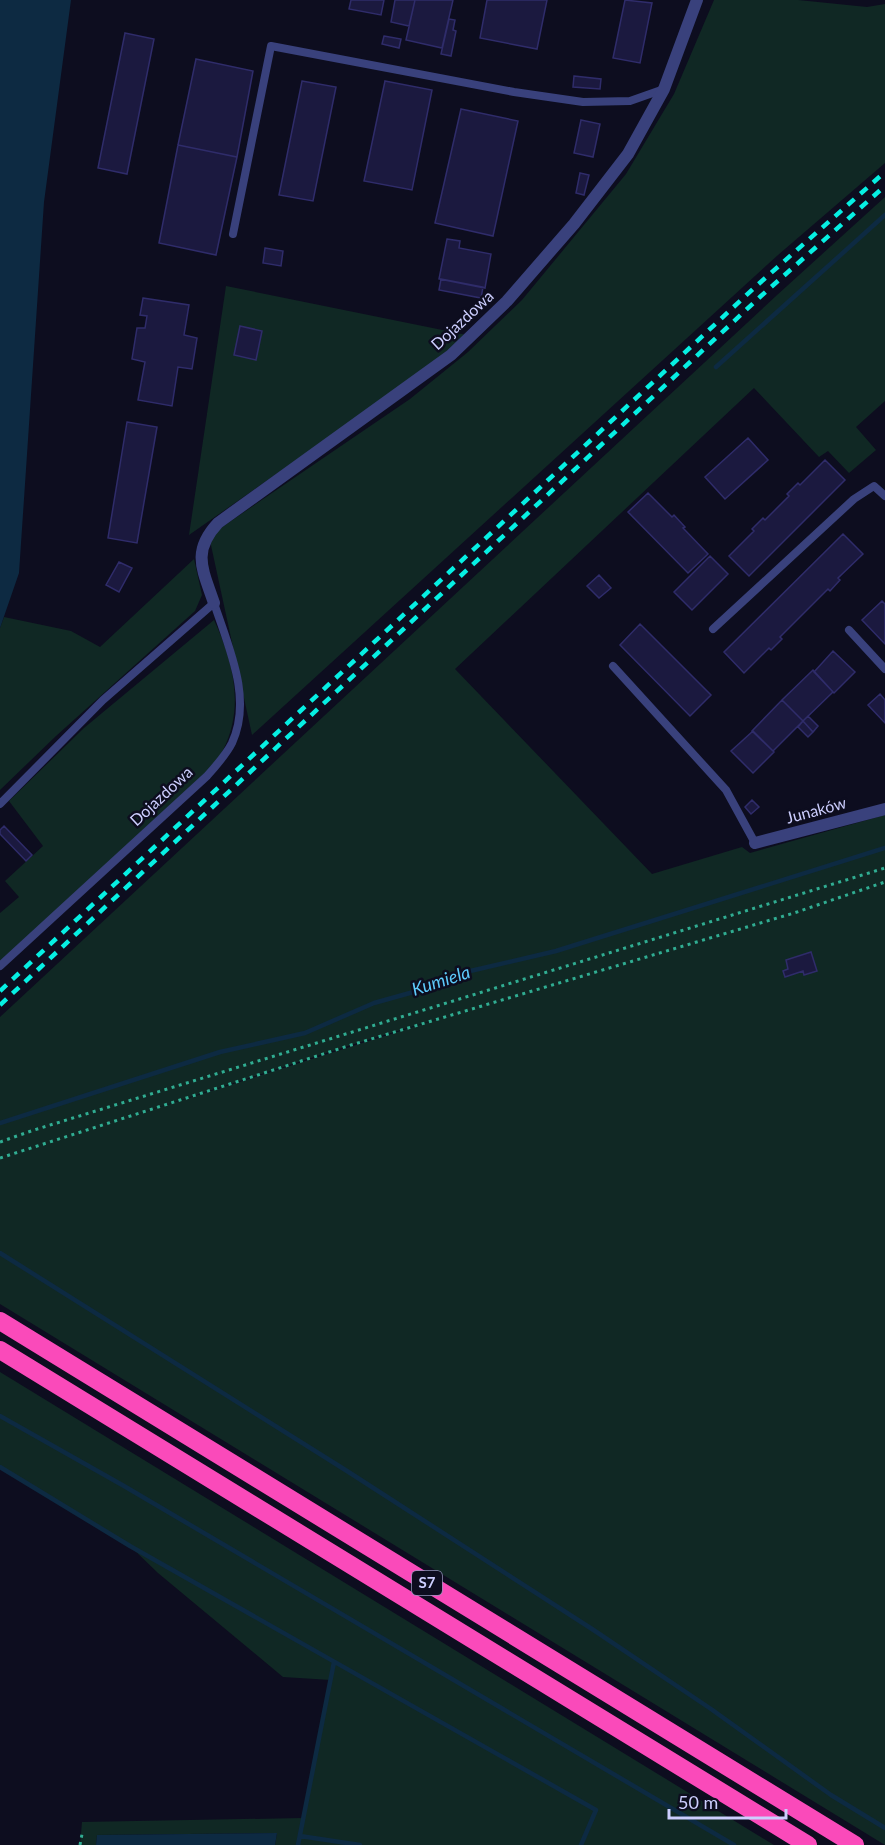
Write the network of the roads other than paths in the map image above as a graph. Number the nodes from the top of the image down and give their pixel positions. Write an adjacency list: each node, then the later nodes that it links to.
1 (697, 0): 2 (street, Dojazdowa)
2 (664, 89): 3 (lane); 5 (street, Dojazdowa)
3 (232, 234)
4 (885, 496): 6 (lane)
5 (214, 603): 10 (lane); 13 (lane, Dojazdowa)
6 (713, 629)
7 (849, 630): 9 (lane)
8 (613, 666): 12 (lane)
9 (885, 669)
10 (0, 804)
11 (885, 808): 12 (street, Junaków)
12 (755, 843)
13 (0, 966)
14 (0, 1321): 17 (highway, S7)
15 (0, 1350): 16 (highway, S7)
16 (808, 1845)
17 (855, 1845)

